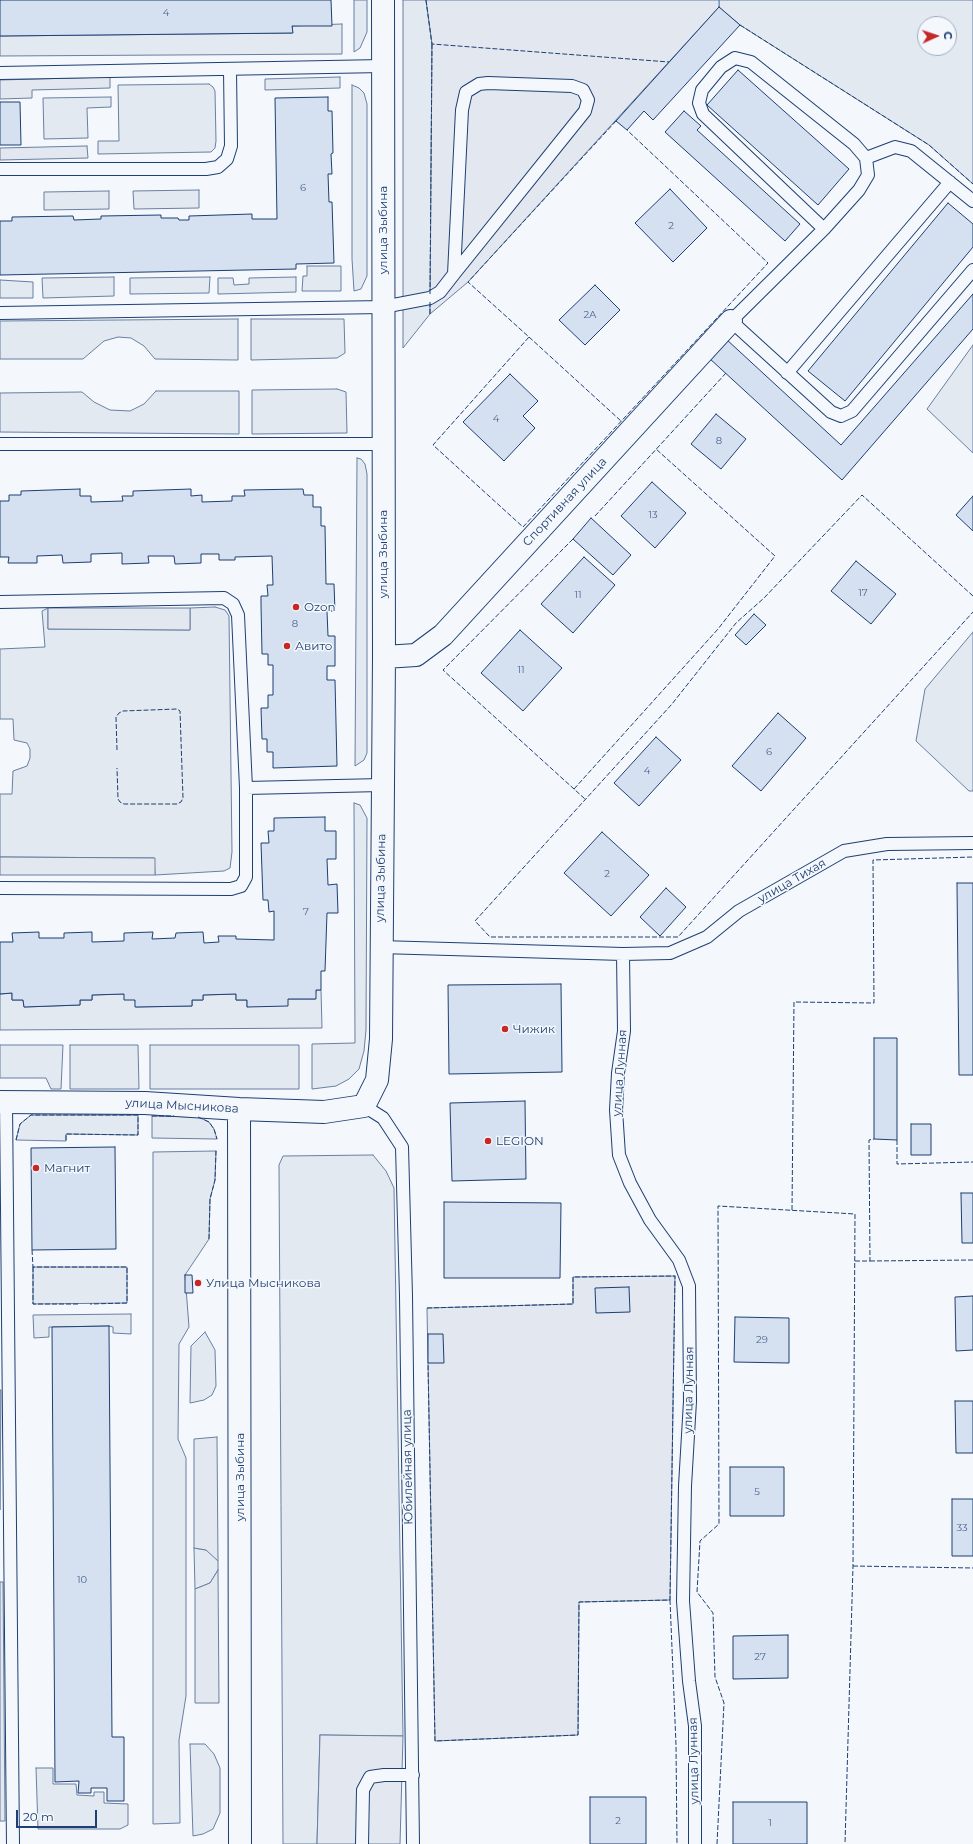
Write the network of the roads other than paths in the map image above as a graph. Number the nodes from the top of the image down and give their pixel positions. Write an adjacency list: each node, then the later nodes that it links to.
1 (383, 0): 2 (street, улица Зыбина)
2 (383, 66): 3 (lane); 12 (street, улица Зыбина)
3 (230, 70): 4 (lane); 6 (lane)
4 (0, 73)
5 (866, 158): 7 (lane); 9 (lane); 9 (lane)
6 (0, 169)
7 (950, 182): 8 (lane); 15 (lane)
8 (973, 201)
9 (824, 229): 14 (lane)
10 (973, 270): 15 (lane)
11 (454, 274): 11 (lane); 12 (lane)
12 (383, 307): 13 (lane); 17 (street, улица Зыбина)
13 (0, 313)
14 (731, 321): 15 (lane); 19 (street, Спортивная улица)
15 (787, 372)
16 (0, 444): 17 (lane)
17 (383, 444): 19 (street, улица Зыбина)
18 (0, 602): 21 (lane)
19 (384, 657): 20 (street, улица Зыбина)
20 (382, 785): 21 (lane); 24 (street, улица Зыбина)
21 (246, 788): 23 (lane)
22 (973, 842): 25 (lane, улица Тихая)
23 (0, 888)
24 (380, 947): 25 (lane, улица Тихая); 27 (street, улица Зыбина)
25 (623, 954): 36 (lane, улица Лунная)
26 (3, 1102): 28 (street, улица Мысникова); 29 (lane)
27 (364, 1106): 28 (street, улица Мысникова); 31 (lane, Юбилейная улица)
28 (239, 1109): 33 (street, улица Зыбина)
29 (4, 1358): 30 (lane)
30 (5, 1541): 32 (lane)
31 (413, 1775): 34 (lane); 35 (lane, Юбилейная улица)
32 (13, 1844)
33 (240, 1844)
34 (362, 1844)
35 (413, 1844)
36 (694, 1844)

